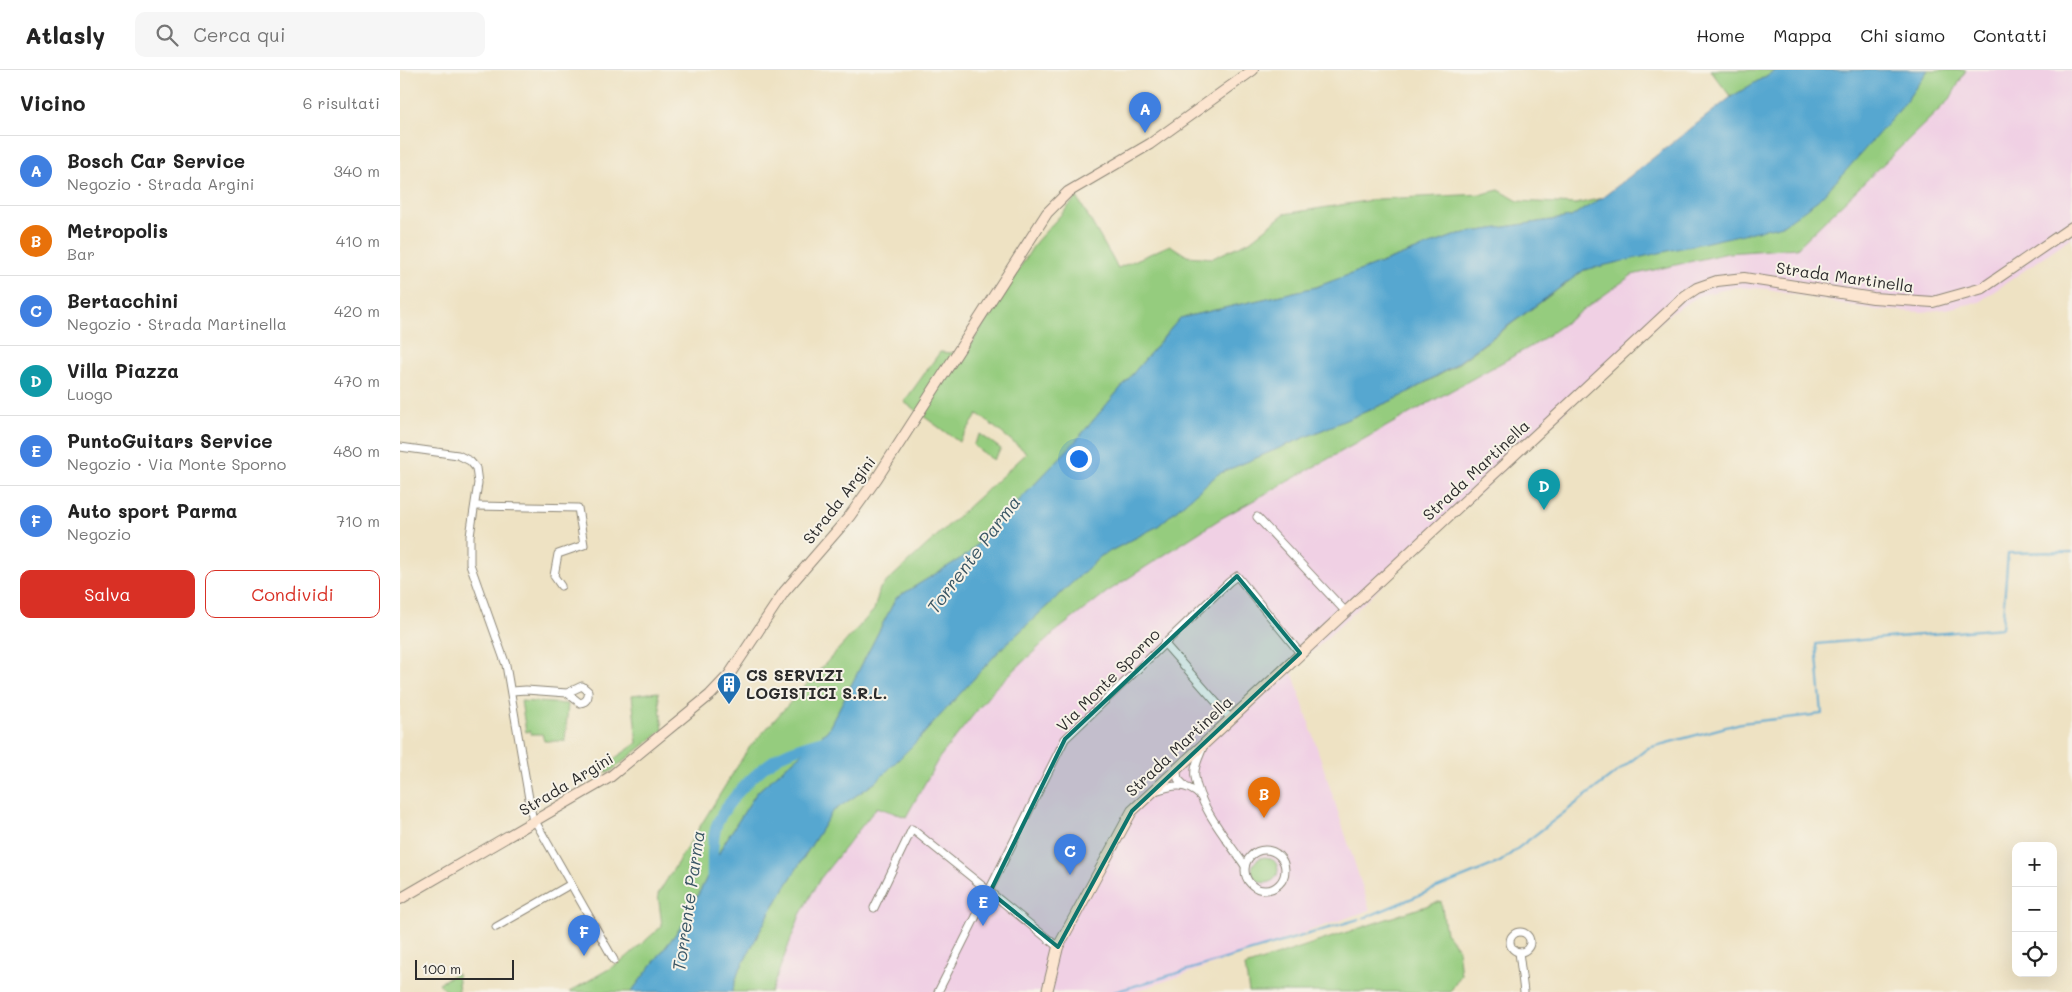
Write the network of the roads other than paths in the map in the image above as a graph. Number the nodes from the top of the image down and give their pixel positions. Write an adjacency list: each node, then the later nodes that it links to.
1 (1252, 70): 19 (street, Strada Argini)
2 (2072, 227): 7 (street, Strada Martinella)
3 (400, 447): 4 (street)
4 (475, 506): 6 (street); 10 (street)
5 (1257, 517): 7 (street)
6 (560, 586)
7 (1345, 611): 9 (street, Strada Martinella)
8 (1164, 643): 9 (street, Via Monte Sporno); 12 (street); 24 (street, Via Monte Sporno)
9 (1300, 653): 12 (street, Strada Martinella)
10 (512, 692): 11 (street); 19 (street)
11 (567, 693)
12 (1230, 718): 13 (street, Strada Martinella)
13 (1205, 743): 14 (street, Strada Martinella); 15 (street)
14 (1178, 766): 15 (street); 16 (street); 17 (street, Strada Martinella)
15 (1194, 776): 18 (street)
16 (1184, 785): 17 (street); 18 (street)
17 (1150, 792): 28 (street, Strada Martinella)
18 (1202, 798): 20 (street)
19 (534, 821): 23 (street); 25 (street, Strada Argini)
20 (1236, 852): 21 (street); 22 (street)
21 (1254, 853): 22 (street); 22 (street)
22 (1245, 866)
23 (571, 884): 27 (street); 30 (street)
24 (990, 892): 26 (street); 28 (street); 31 (street, Via Monte Sporno)
25 (400, 899)
26 (874, 908)
27 (496, 927)
28 (1058, 947): 32 (street, Strada Martinella)
29 (1520, 952): 33 (street)
30 (614, 960)
31 (938, 992)
32 (1047, 992)
33 (1524, 992)

